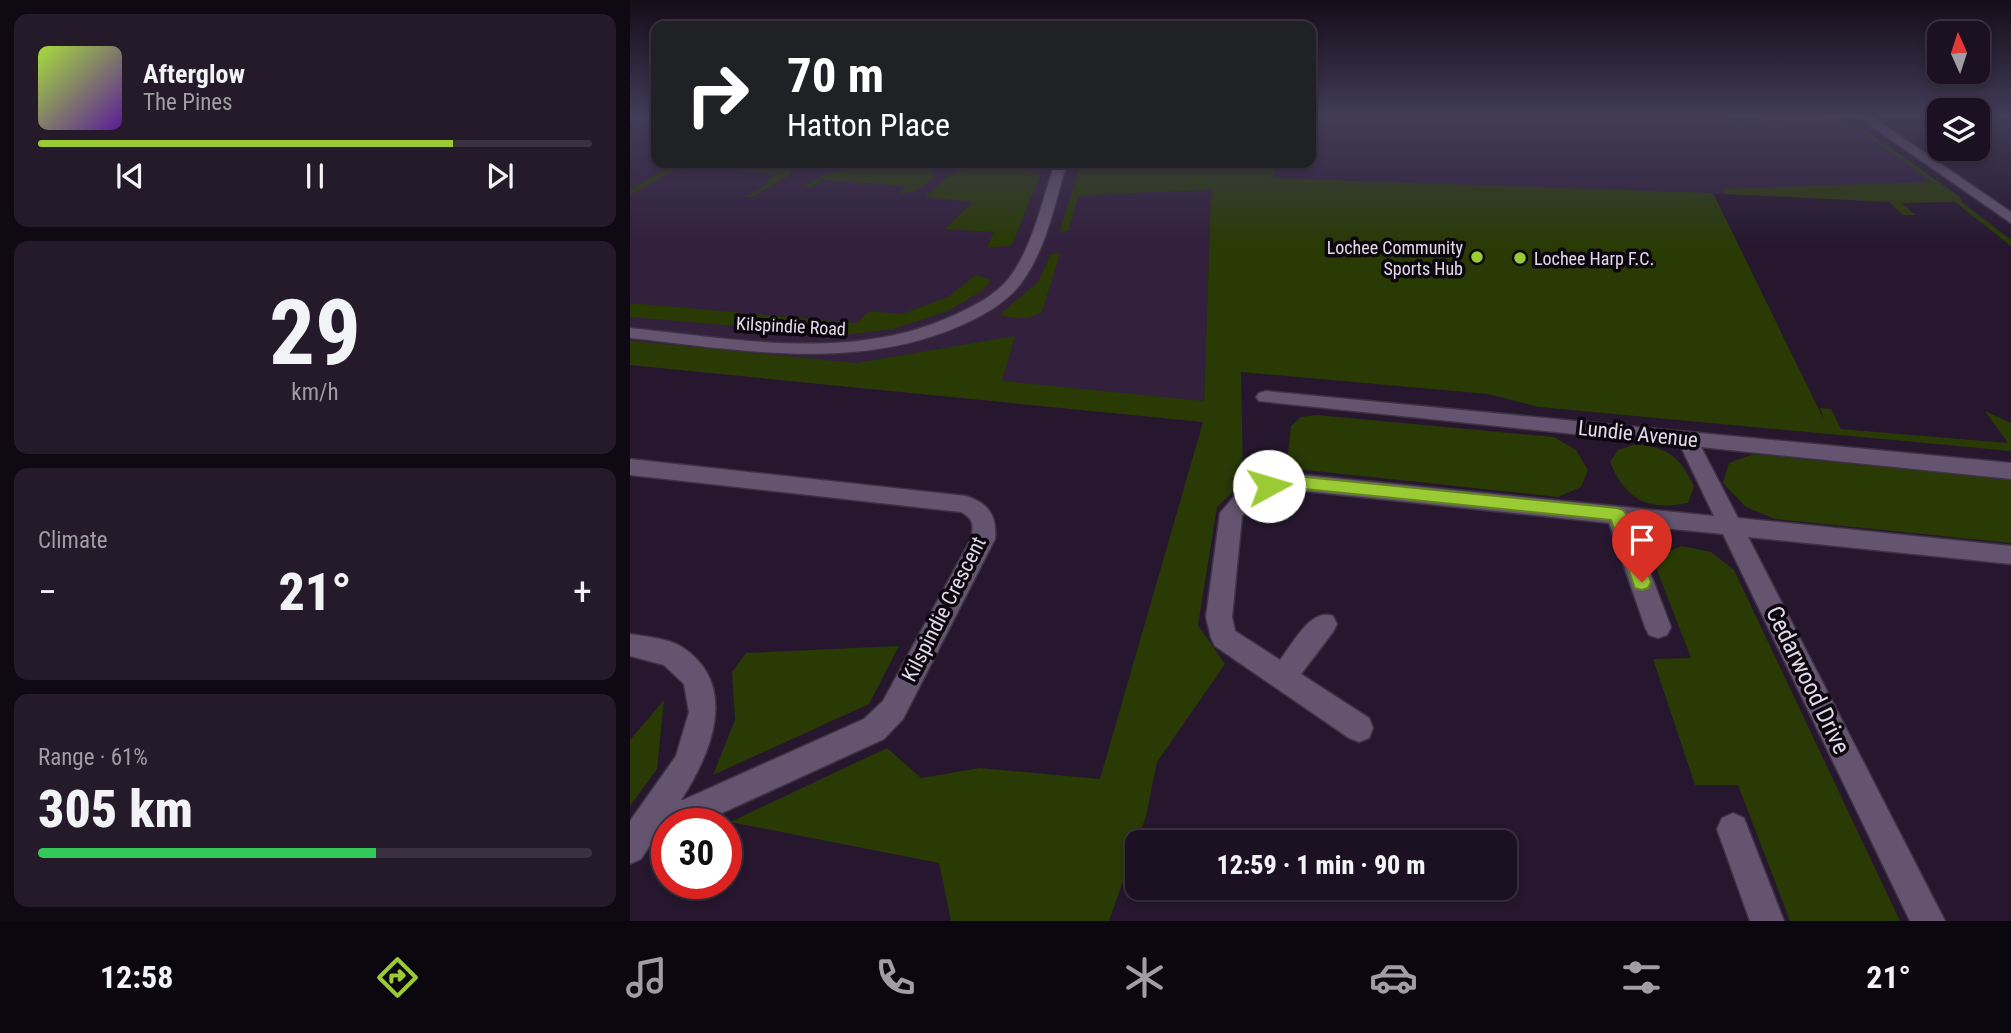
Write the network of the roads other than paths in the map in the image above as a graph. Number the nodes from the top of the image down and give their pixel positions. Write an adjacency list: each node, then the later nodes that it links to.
1 (1925, 159): 3 (street)
2 (1060, 168): 6 (street, Kilspindie Road)
3 (1988, 202): 4 (street); 5 (street)
4 (2011, 202)
5 (2011, 219)
6 (630, 333)
7 (1266, 397): 8 (street, Lundie Avenue)
8 (1688, 439): 10 (street, Lundie Avenue); 12 (street, Cedarwood Drive)
9 (630, 467): 20 (street, Kilspindie Crescent)
10 (2011, 471)
11 (1617, 514): 12 (street); 15 (street); 17 (street)
12 (1731, 526): 13 (street); 25 (street, Cedarwood Drive)
13 (2011, 555)
14 (1324, 624): 17 (street)
15 (1658, 627)
16 (630, 645): 19 (street)
17 (1283, 677): 18 (street)
18 (1359, 728)
19 (657, 808)
20 (697, 808)
21 (651, 817): 23 (street)
22 (1733, 829): 24 (street)
23 (630, 848)
24 (1767, 921)
25 (1928, 921)

